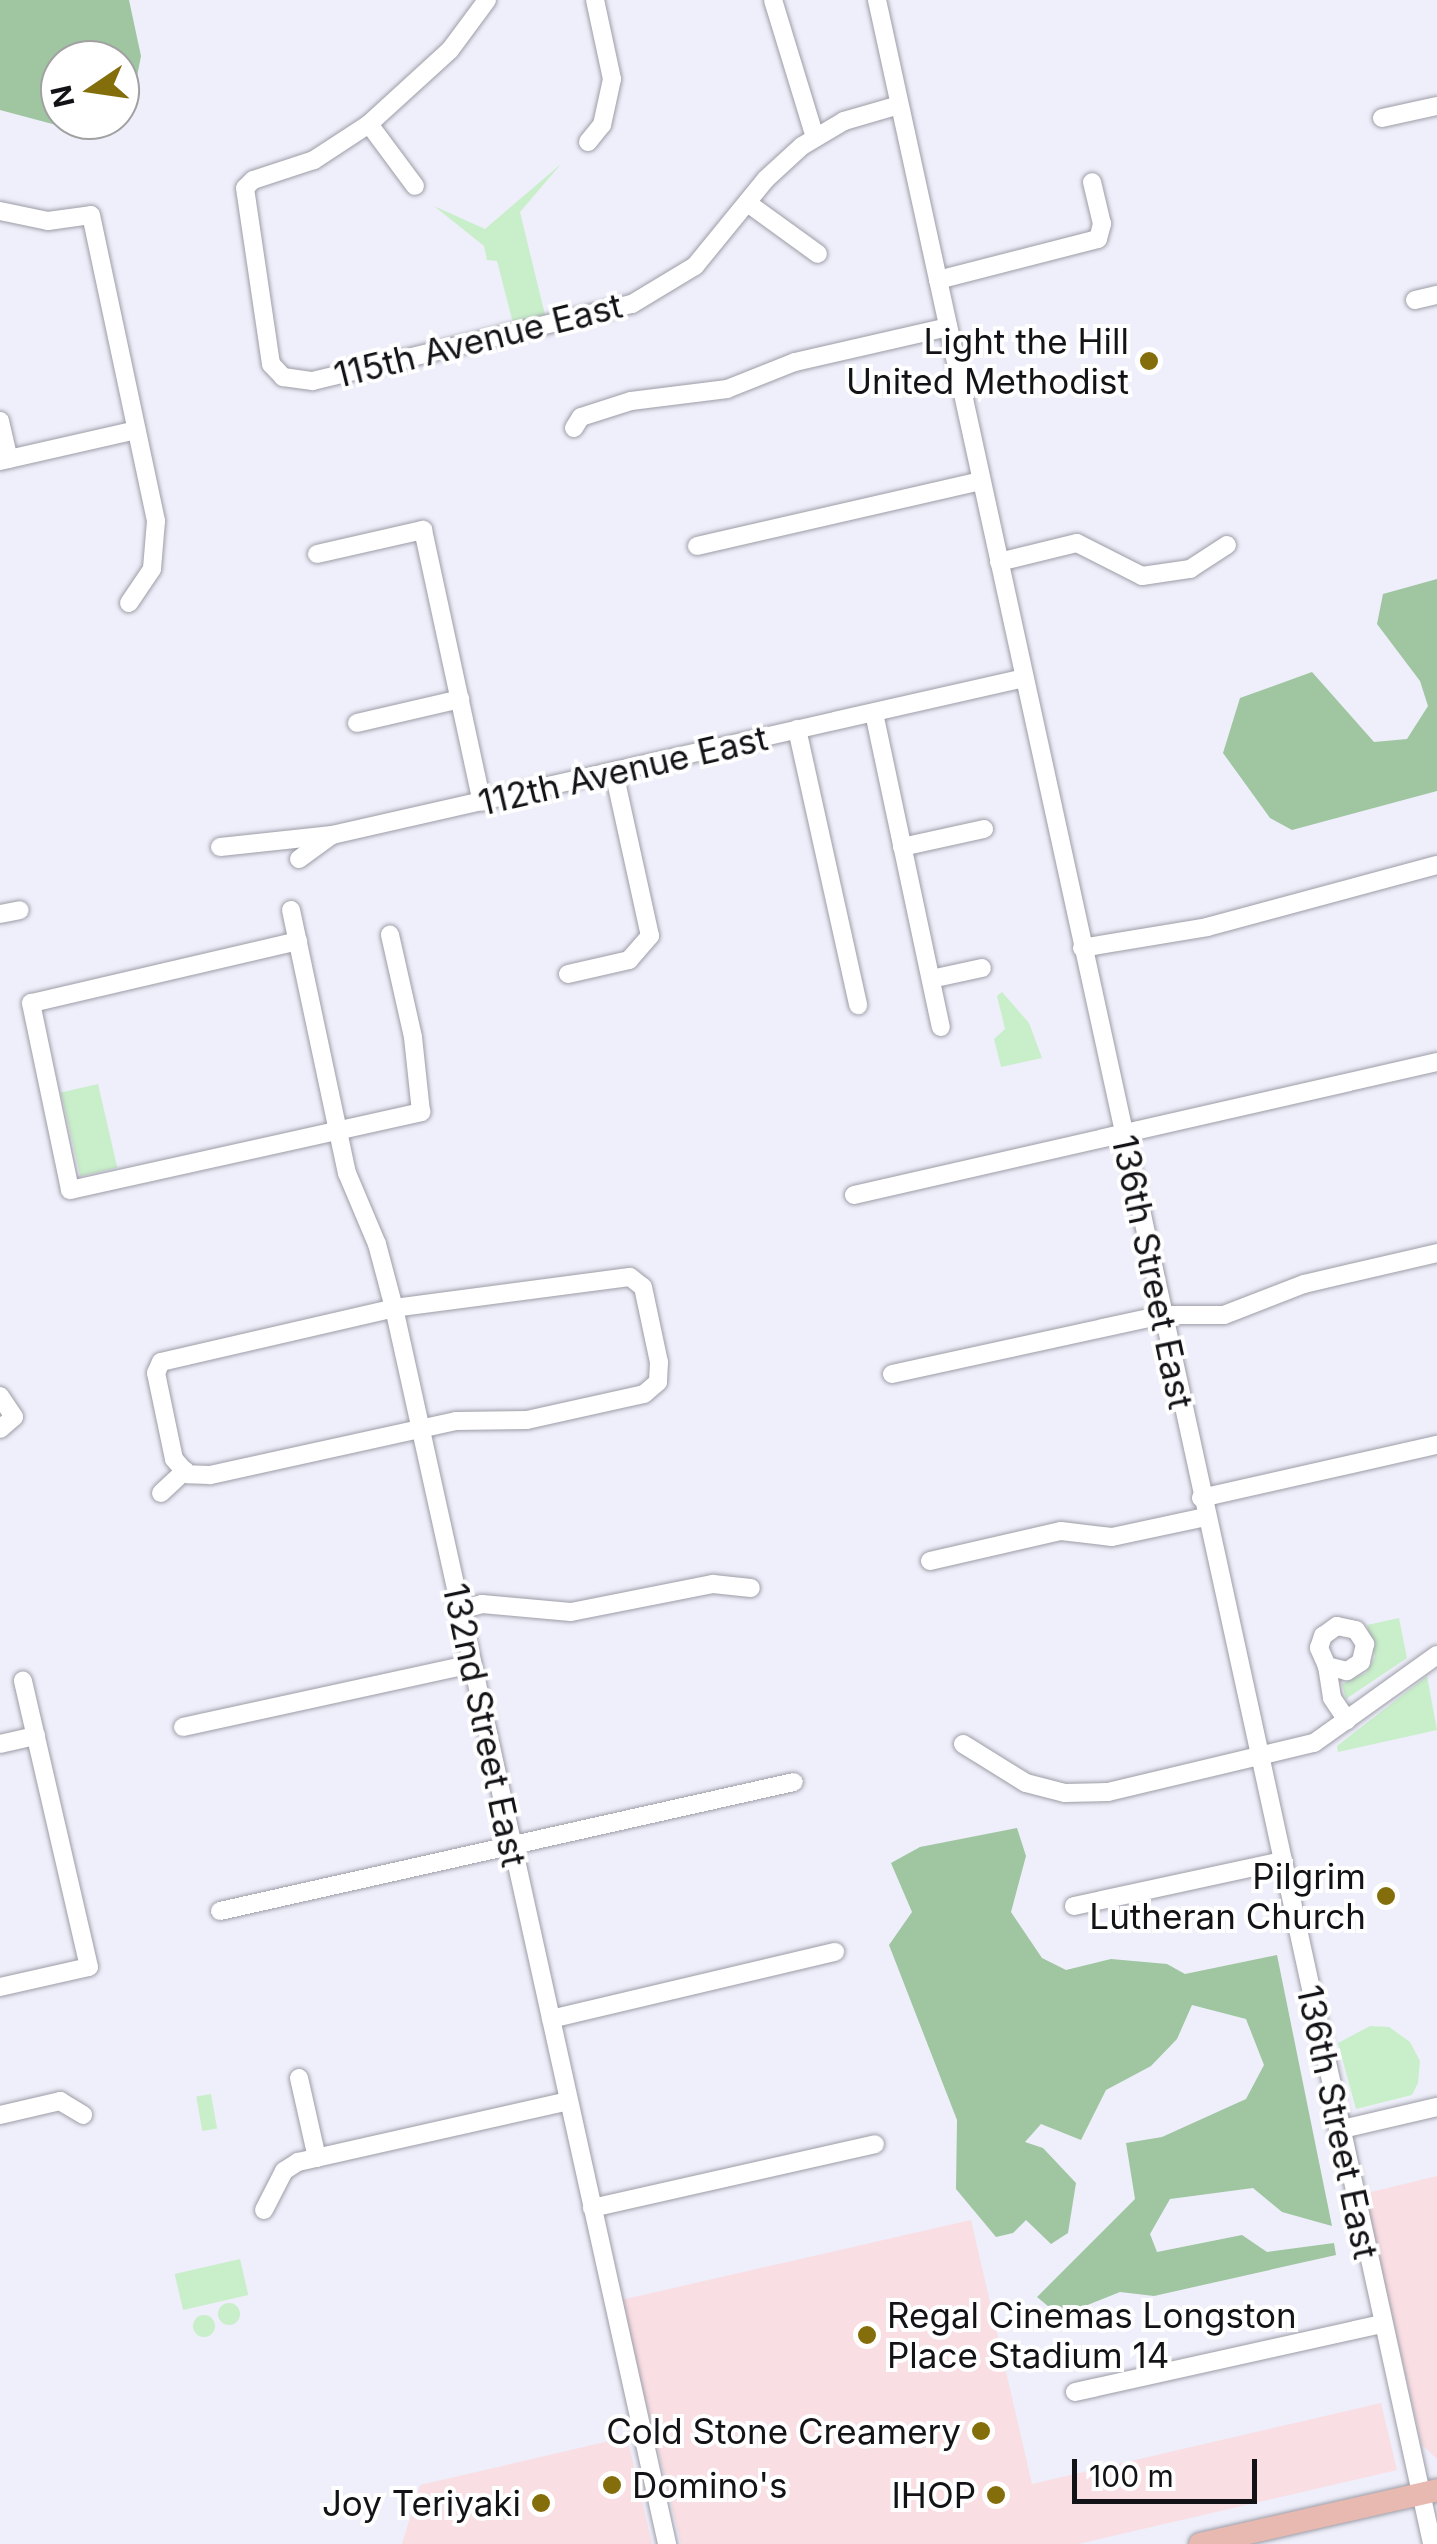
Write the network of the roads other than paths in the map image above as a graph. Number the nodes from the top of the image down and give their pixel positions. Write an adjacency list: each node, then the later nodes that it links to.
1 (488, 0): 8 (street)
2 (595, 0): 10 (street)
3 (773, 0): 9 (street)
4 (877, 0): 5 (street, 136th Street East)
5 (899, 105): 9 (street, 115th Avenue East); 16 (street, 136th Street East)
6 (1437, 106): 7 (street)
7 (1382, 118)
8 (369, 124): 12 (street); 13 (street, 115th Avenue East)
9 (814, 137): 13 (street, 115th Avenue East)
10 (588, 142)
11 (1092, 182): 16 (street)
12 (415, 186)
13 (749, 204): 15 (street)
14 (0, 211): 22 (street)
15 (818, 254)
16 (938, 280): 19 (street, 136th Street East)
17 (1437, 295): 18 (street)
18 (1415, 300)
19 (948, 327): 21 (street); 24 (street, 136th Street East)
20 (0, 421): 23 (street)
21 (574, 428)
22 (137, 430): 23 (street); 29 (street)
23 (5, 460)
24 (980, 481): 26 (street); 28 (street, 136th Street East)
25 (1227, 545): 28 (street)
26 (697, 546)
27 (317, 554): 31 (street)
28 (999, 562): 30 (street, 136th Street East)
29 (129, 603)
30 (1024, 678): 32 (street, 112th Avenue East); 48 (street, 136th Street East)
31 (460, 699): 33 (street); 36 (street)
32 (874, 712): 34 (street, 112th Avenue East); 40 (street)
33 (357, 723)
34 (797, 730): 35 (street, 112th Avenue East); 52 (street)
35 (614, 772): 36 (street, 112th Avenue East); 50 (street)
36 (482, 802): 38 (street, 112th Avenue East)
37 (984, 829): 40 (street)
38 (332, 835): 39 (street, 112th Avenue East); 41 (street)
39 (220, 847)
40 (902, 847): 51 (street)
41 (299, 859)
42 (1437, 865): 48 (street)
43 (20, 910): 45 (street)
44 (292, 910): 47 (street, 132nd Street East)
45 (0, 914)
46 (390, 935): 55 (street)
47 (298, 941): 55 (street, 132nd Street East); 55 (street)
48 (1082, 948): 56 (street, 136th Street East)
49 (982, 968): 51 (street)
50 (568, 974)
51 (930, 979): 53 (street)
52 (858, 1005)
53 (941, 1027)
54 (1437, 1062): 56 (street)
55 (338, 1130): 59 (street, 132nd Street East)
56 (1122, 1131): 57 (street); 60 (street, 136th Street East)
57 (854, 1195)
58 (1437, 1253): 60 (street)
59 (394, 1308): 64 (street, 132nd Street East); 64 (street); 66 (street)
60 (1163, 1315): 61 (street); 68 (street, 136th Street East)
61 (892, 1374)
62 (0, 1396): 63 (street)
63 (0, 1429)
64 (420, 1430): 66 (street); 71 (street, 132nd Street East)
65 (1437, 1444): 68 (street)
66 (185, 1471): 67 (street)
67 (162, 1493)
68 (1204, 1508): 69 (street); 81 (street, 136th Street East)
69 (930, 1561)
70 (751, 1588): 71 (street)
71 (460, 1610): 73 (street, 132nd Street East)
72 (1437, 1654): 76 (street)
73 (472, 1664): 77 (street); 83 (street, 132nd Street East)
74 (1327, 1666): 76 (street)
75 (24, 1681): 78 (street)
76 (1348, 1720): 81 (street)
77 (183, 1727)
78 (36, 1736): 79 (street); 88 (street)
79 (0, 1744)
80 (963, 1744): 81 (street)
81 (1259, 1756): 84 (street, 136th Street East)
82 (794, 1782): 83 (street)
83 (511, 1845): 86 (street); 89 (street, 132nd Street East)
84 (1283, 1861): 85 (street); 95 (street, 136th Street East)
85 (1074, 1906)
86 (220, 1910)
87 (834, 1952): 89 (street)
88 (0, 1986)
89 (551, 2018): 91 (street, 132nd Street East)
90 (299, 2078): 97 (street)
91 (568, 2101): 97 (street); 98 (street, 132nd Street East)
92 (1437, 2106): 95 (street)
93 (0, 2115): 94 (street)
94 (83, 2116)
95 (1338, 2130): 100 (street, 136th Street East)
96 (875, 2144): 98 (street)
97 (317, 2158): 99 (street)
98 (592, 2208): 103 (street, 132nd Street East)
99 (264, 2210)
100 (1381, 2324): 101 (street); 102 (street, 136th Street East)
101 (1075, 2392)
102 (1428, 2492): 104 (main road); 105 (street, 136th Street East)
103 (667, 2544)
104 (1200, 2544)
105 (1432, 2544)

